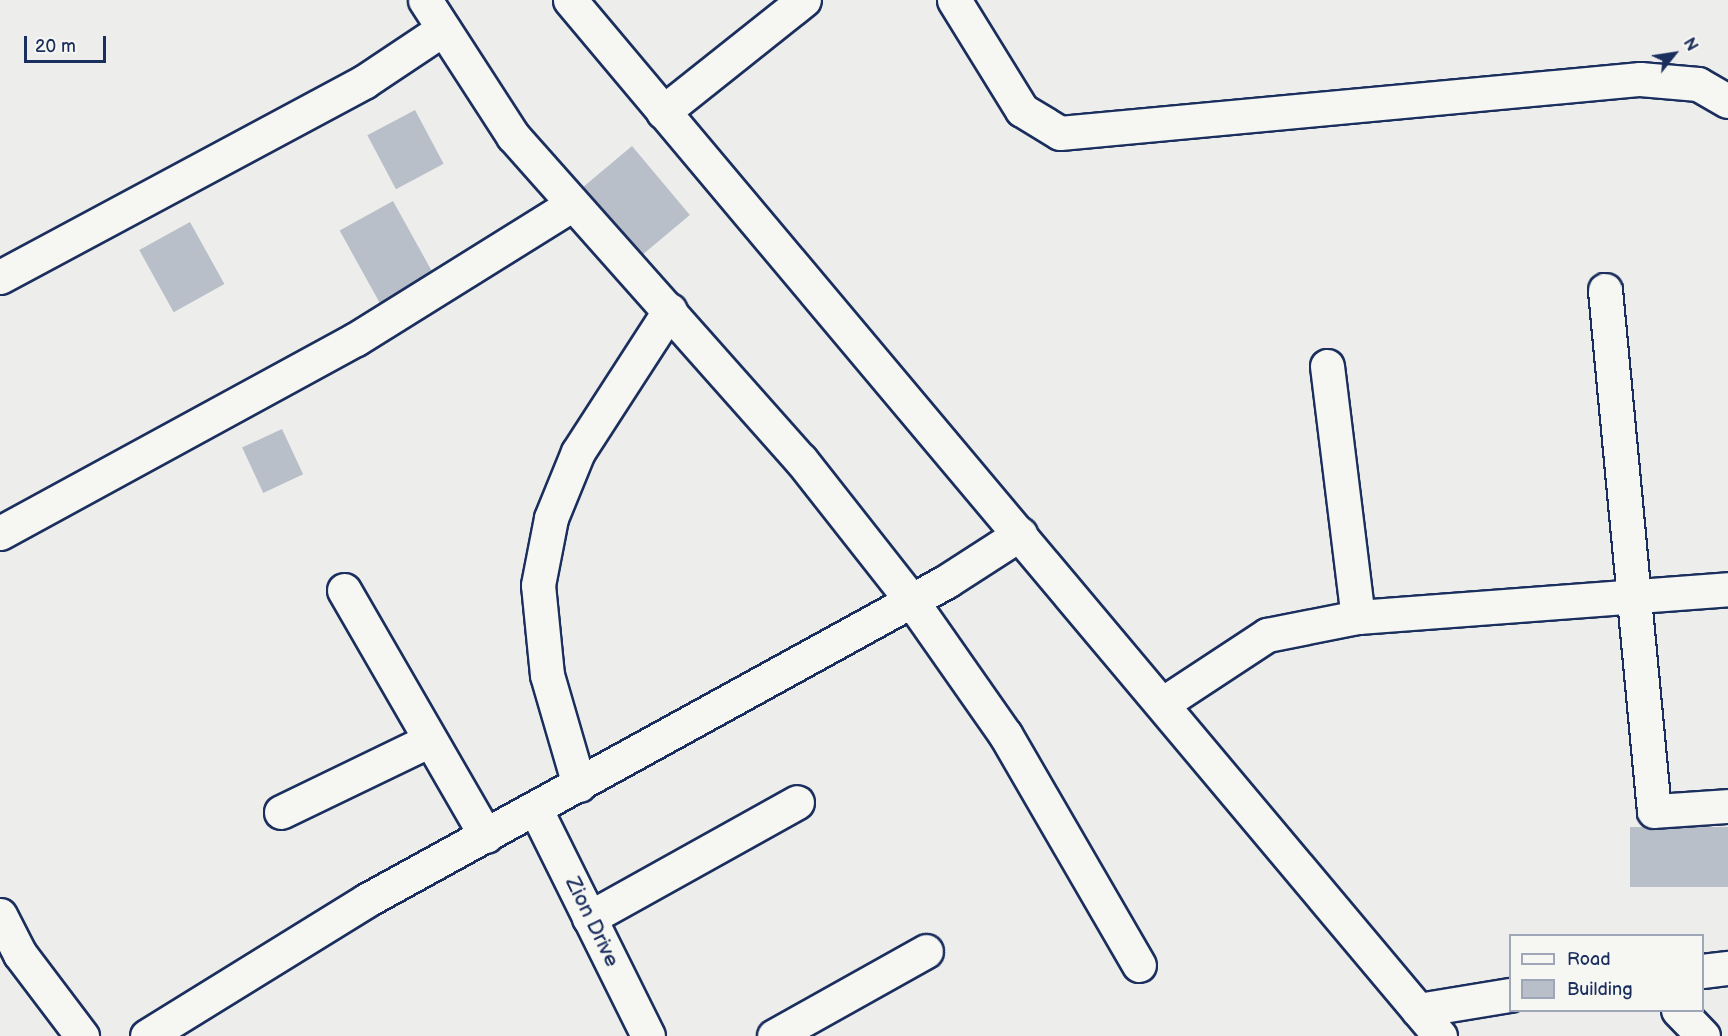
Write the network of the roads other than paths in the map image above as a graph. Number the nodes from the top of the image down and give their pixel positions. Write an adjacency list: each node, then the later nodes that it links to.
1 (425, 0): 5 (street)
2 (570, 0): 7 (street)
3 (804, 0): 7 (street)
4 (954, 0): 6 (street)
5 (443, 29): 8 (street); 9 (street)
6 (1728, 101)
7 (663, 112): 14 (street)
8 (571, 205): 11 (street); 13 (street)
9 (0, 277)
10 (1605, 291): 17 (street)
11 (670, 310): 18 (street); 22 (street)
12 (1328, 366): 19 (street)
13 (0, 533)
14 (1020, 534): 18 (street); 20 (street)
15 (1728, 589): 17 (street)
16 (344, 590): 21 (street)
17 (1632, 597): 19 (street); 24 (street)
18 (911, 600): 22 (street); 31 (street)
19 (1358, 617): 20 (street)
20 (1162, 704): 35 (street)
21 (428, 741): 26 (street); 27 (street)
22 (579, 785): 25 (street)
23 (797, 802): 29 (street)
24 (1728, 806)
25 (535, 808): 27 (street); 29 (street, Zion Drive)
26 (281, 812)
27 (486, 836): 38 (street)
28 (0, 915): 37 (street)
29 (589, 918): 39 (street, Zion Drive)
30 (926, 951): 40 (street)
31 (1139, 965)
32 (1728, 968): 33 (street)
33 (1704, 971)
34 (1509, 995): 35 (street)
35 (1418, 1010): 41 (street)
36 (1679, 1012): 42 (street)
37 (82, 1036)
38 (147, 1036)
39 (648, 1036)
40 (774, 1036)
41 (1440, 1036)
42 (1703, 1036)

